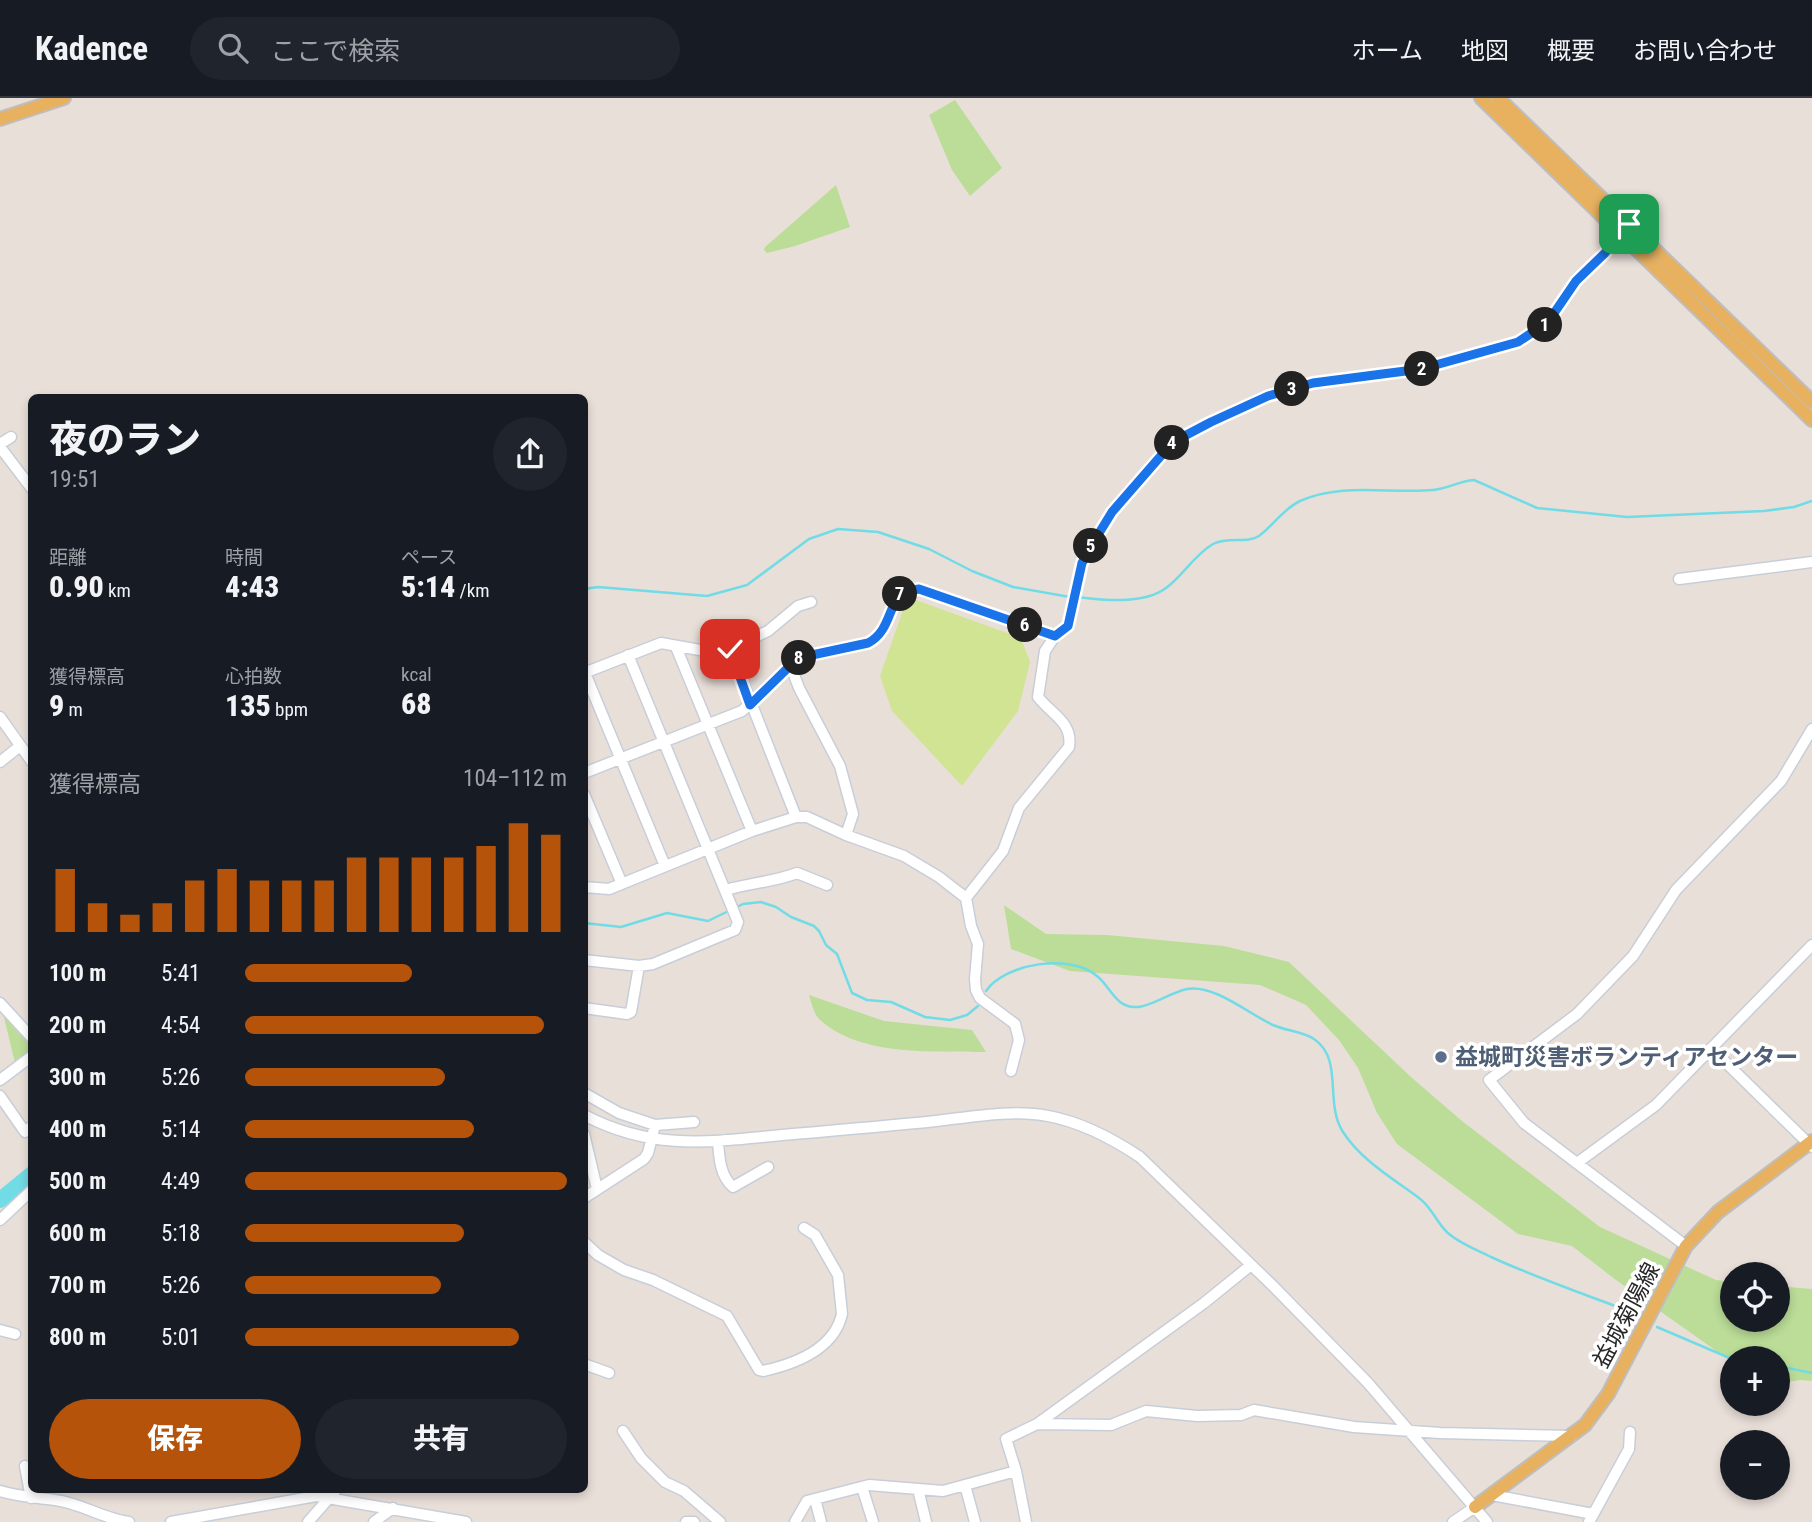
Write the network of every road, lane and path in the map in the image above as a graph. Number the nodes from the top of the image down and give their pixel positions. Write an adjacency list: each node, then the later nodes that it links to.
1 (64, 98): 4 (main road)
2 (1481, 98): 5 (main road)
3 (1499, 98): 5 (main road)
4 (0, 119)
5 (1626, 229): 6 (main road); 7 (main road); 14 (street)
6 (1812, 402)
7 (1812, 420)
8 (11, 438): 9 (street)
9 (0, 445): 10 (street)
10 (28, 484)
11 (1812, 562): 12 (street)
12 (1678, 579)
13 (811, 602): 16 (street)
14 (1055, 636): 18 (street); 41 (street)
15 (676, 647): 16 (street); 17 (street); 23 (street)
16 (730, 649): 21 (street)
17 (628, 655): 19 (street); 25 (street)
18 (791, 667): 21 (street); 34 (street)
19 (588, 672)
20 (588, 680): 28 (street)
21 (750, 705): 23 (street); 32 (street)
22 (0, 717): 26 (street)
23 (708, 724): 25 (street); 33 (street)
24 (1812, 729): 62 (street)
25 (663, 742): 28 (street); 35 (street)
26 (20, 746): 27 (street); 29 (street)
27 (28, 757)
28 (621, 759): 30 (street); 36 (street)
29 (0, 762)
30 (588, 771)
31 (588, 803): 37 (street)
32 (796, 817): 33 (street); 34 (street)
33 (752, 831): 35 (street)
34 (846, 835): 41 (street)
35 (709, 848): 36 (street); 40 (street)
36 (665, 866): 37 (street)
37 (622, 884): 39 (street)
38 (827, 885): 40 (street)
39 (588, 887)
40 (727, 894): 44 (street)
41 (967, 898): 50 (street)
42 (1812, 945): 48 (street)
43 (588, 960): 44 (street)
44 (639, 966): 46 (street)
45 (0, 1003): 47 (street)
46 (588, 1009)
47 (28, 1034)
48 (1711, 1048): 60 (street); 62 (street)
49 (28, 1059): 51 (street)
50 (1011, 1071)
51 (0, 1080)
52 (588, 1095): 56 (street)
53 (0, 1096): 57 (street)
54 (588, 1117): 58 (street)
55 (694, 1122): 56 (street)
56 (655, 1125): 58 (street)
57 (28, 1129)
58 (651, 1139): 59 (street); 64 (street)
59 (718, 1141): 63 (street); 71 (street)
60 (1811, 1144): 70 (main road, 益城菊陽線)
61 (588, 1151): 64 (street)
62 (1577, 1163): 70 (street)
63 (768, 1167)
64 (597, 1189): 66 (street)
65 (28, 1194): 67 (street)
66 (588, 1195)
67 (0, 1220)
68 (804, 1228): 69 (street)
69 (588, 1246)
70 (1686, 1246): 80 (main road, 益城菊陽線)
71 (1251, 1265): 76 (street); 78 (street)
72 (0, 1330): 73 (street)
73 (15, 1335)
74 (588, 1365): 75 (street)
75 (609, 1373)
76 (1037, 1424): 78 (street); 82 (street)
77 (623, 1431): 108 (street)
78 (1410, 1431): 80 (street); 97 (street)
79 (1630, 1433): 99 (street)
80 (1573, 1436): 93 (main road, 益城菊陽線)
81 (25, 1466): 83 (street)
82 (1016, 1471): 84 (street); 114 (street)
83 (28, 1482)
84 (965, 1485): 86 (street); 113 (street)
85 (862, 1487): 86 (street); 96 (street); 111 (street)
86 (918, 1489): 112 (street)
87 (1, 1493): 94 (street)
88 (30, 1493): 94 (street)
89 (310, 1493): 102 (street)
90 (317, 1493): 95 (street)
91 (333, 1493): 95 (street)
92 (54, 1494): 94 (street); 100 (street)
93 (1492, 1494): 97 (main road, 益城菊陽線); 99 (street)
94 (31, 1498)
95 (327, 1498): 98 (street); 103 (street)
96 (815, 1499): 109 (street); 110 (street)
97 (1475, 1507): 115 (street); 116 (street)
98 (393, 1508): 104 (street); 105 (street)
99 (1591, 1518)
100 (111, 1521): 101 (street)
101 (129, 1522)
102 (171, 1522)
103 (308, 1522)
104 (374, 1522)
105 (466, 1522)
106 (686, 1522): 107 (street)
107 (694, 1522)
108 (720, 1522)
109 (794, 1522)
110 (821, 1522)
111 (873, 1522)
112 (926, 1522)
113 (975, 1522)
114 (1027, 1522)
115 (1453, 1522)
116 (1487, 1522)

